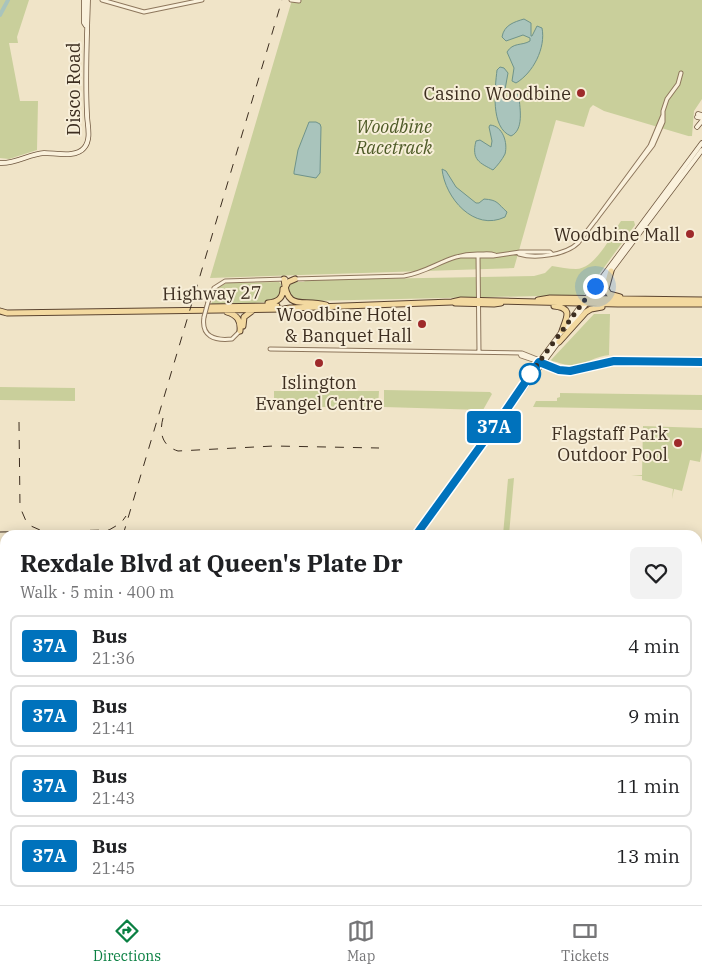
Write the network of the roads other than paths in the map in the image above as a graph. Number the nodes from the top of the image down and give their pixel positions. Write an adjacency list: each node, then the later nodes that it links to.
1 (86, 0): 11 (main road, Disco Road)
2 (102, 0): 3 (street)
3 (109, 0): 4 (street)
4 (202, 0)
5 (291, 0): 6 (street)
6 (299, 2)
7 (681, 73): 12 (street)
8 (700, 117): 9 (main road)
9 (697, 127)
10 (701, 146): 13 (main road); 21 (main road)
11 (0, 163)
12 (478, 255): 15 (street); 18 (street)
13 (612, 271): 17 (main road); 21 (main road)
14 (284, 279): 15 (street); 16 (main road); 34 (street, bridge)
15 (295, 279): 16 (main road)
16 (285, 288): 24 (main road); 25 (main road)
17 (627, 299): 21 (main road, Highway 27); 22 (main road, Highway 27)
18 (480, 302): 19 (main road, Highway 27); 25 (main road, Highway 27); 37 (street)
19 (526, 302): 20 (main road, Highway 27); 21 (main road, Highway 27)
20 (534, 302): 21 (main road, Highway 27); 33 (main road)
21 (586, 302): 23 (main road, Highway 27); 33 (main road); 35 (main road)
22 (702, 302): 23 (main road, Highway 27)
23 (618, 304): 35 (main road)
24 (248, 306): 26 (main road, Highway 27); 27 (main road, Highway 27)
25 (331, 307): 26 (main road, Highway 27)
26 (290, 308): 29 (main road, Highway 27)
27 (135, 310): 28 (main road, Highway 27); 31 (main road, Highway 27)
28 (212, 310): 29 (main road, Highway 27); 34 (main road)
29 (265, 310): 34 (main road)
30 (0, 311): 31 (main road, Highway 27)
31 (7, 313): 32 (main road, Highway 27)
32 (0, 315)
33 (562, 330): 39 (main road)
34 (240, 331)
35 (559, 342): 39 (main road)
36 (270, 349): 37 (street)
37 (480, 352): 39 (street)
38 (702, 362): 39 (street)
39 (541, 363): 40 (main road)
40 (420, 530)

